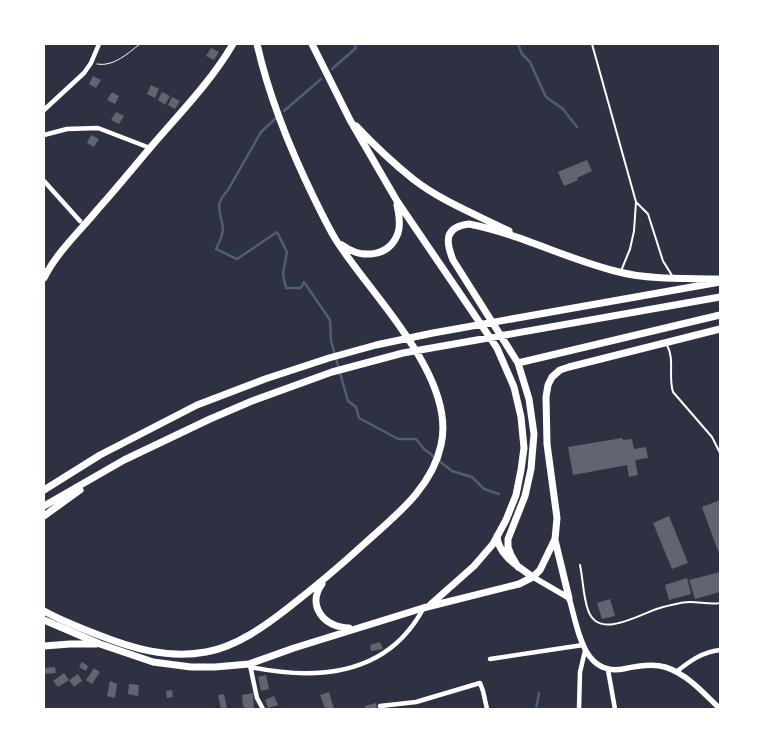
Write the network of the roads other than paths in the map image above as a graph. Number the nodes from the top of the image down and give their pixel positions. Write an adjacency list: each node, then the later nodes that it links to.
1 (99, 44): 6 (street)
2 (233, 44): 9 (highway)
3 (257, 44): 14 (highway)
4 (312, 44): 7 (highway)
5 (592, 44): 12 (lane)
6 (44, 110)
7 (350, 120): 11 (highway); 15 (highway)
8 (44, 135): 9 (street)
9 (150, 148): 17 (highway)
10 (44, 181): 13 (street)
11 (397, 201): 14 (highway); 30 (highway)
12 (636, 202): 16 (lane); 18 (lane)
13 (80, 221)
14 (336, 240): 34 (highway)
15 (527, 240): 16 (highway); 24 (highway)
16 (620, 273): 18 (highway)
17 (44, 278)
18 (674, 278): 19 (highway)
19 (720, 280): 27 (highway)
20 (720, 297): 26 (highway)
21 (720, 315): 24 (highway)
22 (720, 329): 23 (highway)
23 (665, 343): 25 (lane); 31 (highway)
24 (518, 363): 33 (highway)
25 (720, 453)
26 (124, 460): 28 (highway); 29 (highway)
27 (44, 490)
28 (44, 506)
29 (44, 516)
30 (497, 535): 33 (highway); 38 (highway)
31 (555, 539): 35 (highway); 36 (highway)
32 (580, 565): 37 (lane)
33 (518, 567): 35 (highway)
34 (329, 576): 39 (highway); 41 (highway)
35 (533, 577): 36 (street); 38 (highway)
36 (569, 598): 43 (street)
37 (720, 603)
38 (425, 608): 41 (highway); 48 (street)
39 (44, 611)
40 (44, 620): 42 (highway)
41 (362, 627): 48 (highway)
42 (100, 644): 44 (highway); 48 (highway)
43 (583, 645): 46 (street); 47 (street)
44 (44, 646)
45 (720, 650): 50 (street)
46 (586, 651): 49 (street); 56 (street)
47 (490, 659)
48 (250, 665): 53 (street)
49 (608, 670): 50 (street); 57 (street)
50 (676, 672): 58 (street)
51 (416, 702): 52 (street); 54 (street); 55 (street)
52 (380, 706)
53 (263, 709)
54 (414, 709)
55 (487, 709)
56 (579, 709)
57 (615, 709)
58 (720, 709)

